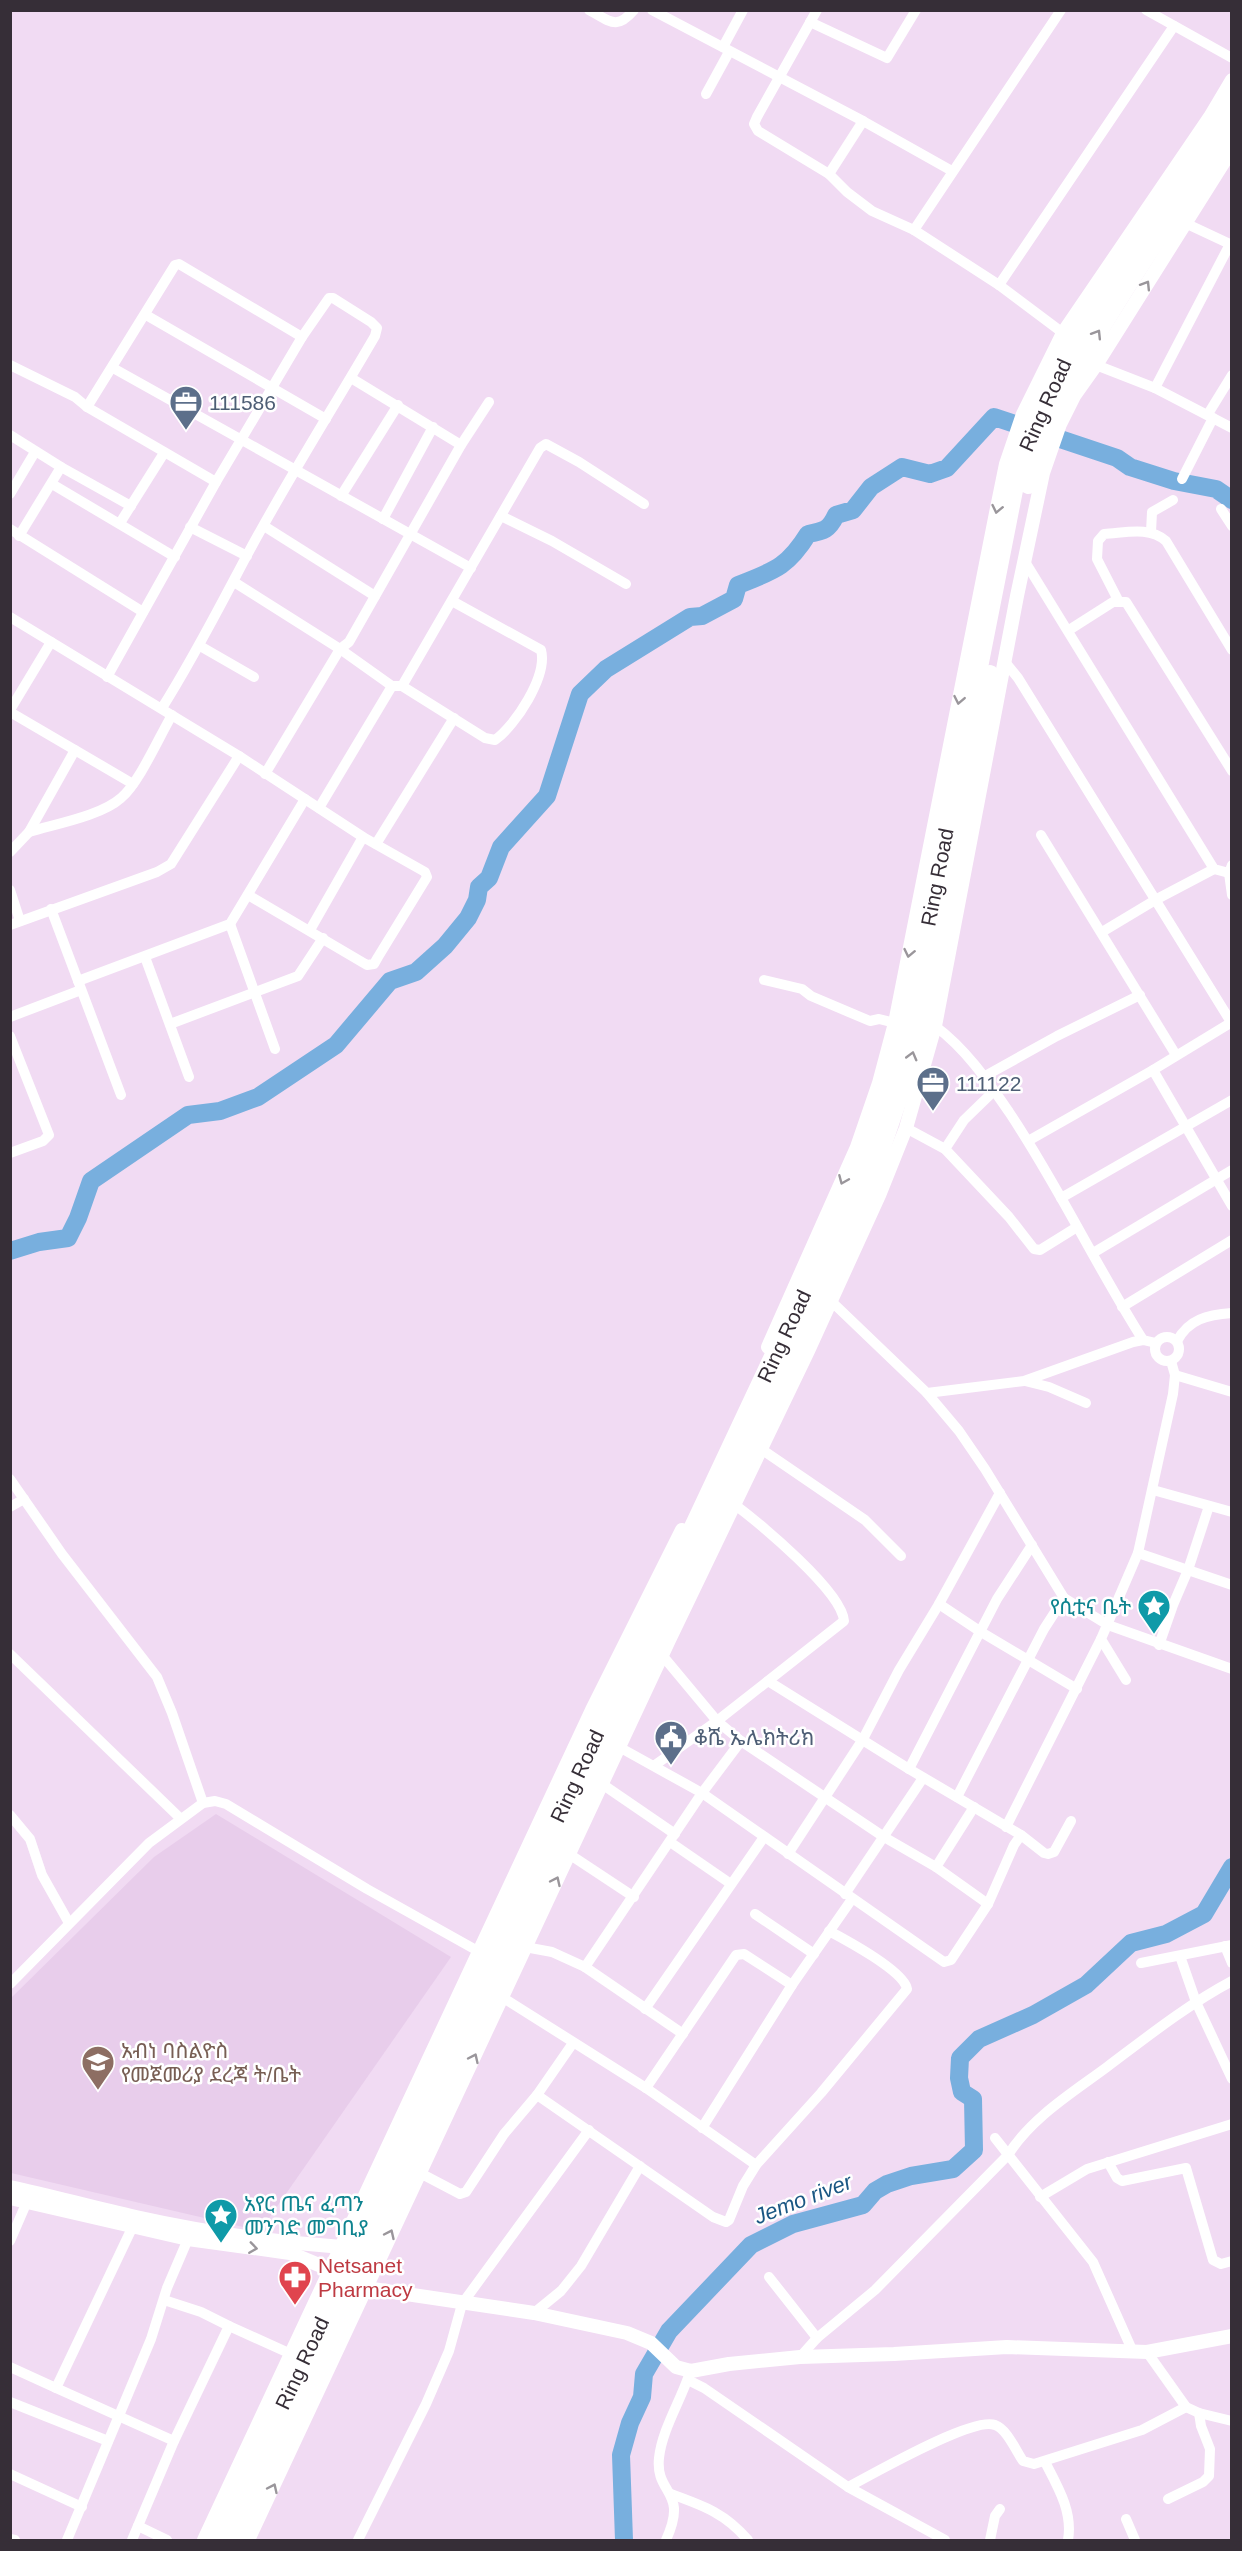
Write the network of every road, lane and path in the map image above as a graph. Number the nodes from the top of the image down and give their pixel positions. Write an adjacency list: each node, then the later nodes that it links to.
1 (589, 10): 2 (street)
2 (634, 10)
3 (652, 10): 11 (street)
4 (743, 10): 11 (street)
5 (817, 10): 9 (street)
6 (916, 10): 9 (street)
7 (1061, 10): 20 (street)
8 (1146, 10): 10 (street)
9 (810, 22): 13 (street)
10 (1174, 26): 12 (street); 25 (street)
11 (726, 49): 13 (street); 15 (street)
12 (1232, 57)
13 (780, 78): 17 (street); 21 (street)
14 (1232, 80): 27 (street)
15 (706, 94)
16 (1232, 100): 41 (highway, Ring Road)
17 (863, 121): 20 (street); 21 (street)
18 (1232, 127): 41 (highway, Ring Road, one-way to 18)
19 (1232, 149): 22 (street)
20 (952, 171): 23 (street)
21 (829, 174): 23 (street)
22 (1185, 223): 24 (street); 29 (street, one-way to 22)
23 (914, 230): 25 (street)
24 (1231, 245): 35 (street)
25 (999, 285): 27 (street)
26 (146, 315): 28 (street); 30 (street); 34 (street)
27 (1063, 333): 41 (street)
28 (302, 337): 33 (street); 34 (street)
29 (1096, 365): 35 (street); 41 (street)
30 (113, 368): 38 (street); 45 (street)
31 (12, 370): 38 (street)
32 (1232, 375): 39 (street)
33 (351, 378): 37 (street); 40 (street)
34 (272, 388): 40 (street); 45 (street)
35 (1155, 388): 39 (street)
36 (489, 402): 46 (street)
37 (398, 405): 42 (street); 56 (street)
38 (87, 407): 48 (street)
39 (1210, 416): 43 (street); 52 (street)
40 (326, 419): 51 (street)
41 (1041, 419): 49 (highway, Ring Road); 49 (street)
42 (433, 427): 46 (street); 62 (street)
43 (1232, 428)
44 (10, 435): 47 (street)
45 (242, 439): 51 (street); 53 (street)
46 (461, 445): 69 (street)
47 (35, 452): 50 (street); 55 (street)
48 (164, 453): 53 (street); 59 (street)
49 (1028, 457): 72 (street); 125 (street, one-way to 125); 222 (highway, Ring Road); 292 (highway, Ring Road, one-way to 49)
50 (61, 467): 54 (street); 59 (street)
51 (295, 470): 56 (street); 65 (street)
52 (1182, 479)
53 (216, 482): 66 (street)
54 (52, 484): 63 (street); 67 (street)
55 (10, 494)
56 (341, 496): 62 (street)
57 (1173, 500): 68 (street)
58 (644, 504): 61 (street)
59 (131, 507): 63 (street)
60 (1221, 509): 64 (street)
61 (501, 516): 73 (street); 75 (street)
62 (383, 519): 69 (street)
63 (120, 523): 70 (street)
64 (1232, 525)
65 (264, 526): 71 (street); 76 (street)
66 (189, 527): 70 (street); 71 (street)
67 (15, 532): 79 (street)
68 (1150, 532): 77 (street); 85 (street)
69 (411, 535): 73 (street); 76 (street)
70 (175, 556): 79 (street)
71 (247, 556): 74 (street)
72 (1024, 560): 81 (street); 86 (street)
73 (471, 568): 78 (street)
74 (234, 582): 83 (street); 84 (street)
75 (626, 584)
76 (375, 596): 84 (street)
77 (1118, 600): 81 (street); 96 (street)
78 (452, 601): 89 (street); 93 (street)
79 (143, 612): 87 (street)
80 (10, 617): 82 (street)
81 (1069, 630): 106 (street)
82 (51, 642): 87 (street); 91 (street)
83 (200, 646): 88 (street); 90 (street)
84 (340, 649): 89 (street); 97 (street)
85 (1232, 650)
86 (1005, 662): 111 (street); 127 (street)
87 (106, 677): 90 (street)
88 (254, 678)
89 (397, 686): 93 (street); 100 (street)
90 (162, 708): 92 (street)
91 (10, 711): 94 (street)
92 (172, 715): 95 (street); 98 (street)
93 (454, 718): 104 (street)
94 (75, 750): 98 (street); 101 (street)
95 (239, 756): 97 (street); 112 (street)
96 (1232, 771)
97 (265, 774): 99 (street)
98 (133, 784): 101 (street)
99 (305, 799): 100 (street); 109 (street)
100 (319, 808): 103 (street)
101 (29, 832): 105 (street)
102 (1041, 835): 116 (street)
103 (363, 837): 104 (street); 115 (street)
104 (376, 844): 117 (street)
105 (10, 852)
106 (1214, 868): 107 (street); 111 (street)
107 (1230, 869): 110 (street)
108 (10, 890): 113 (street)
109 (248, 895): 114 (street); 115 (street)
110 (1232, 895)
111 (1157, 899): 116 (street); 124 (street)
112 (51, 909): 113 (street); 120 (street)
113 (15, 923)
114 (230, 924): 118 (street); 121 (street)
115 (310, 930): 117 (street)
116 (1102, 932): 122 (street)
117 (323, 938): 121 (street)
118 (145, 957): 120 (street); 126 (street)
119 (764, 980): 125 (street)
120 (79, 985): 123 (street); 135 (street)
121 (255, 994): 126 (street); 129 (street)
122 (1140, 995): 130 (street); 132 (street)
123 (10, 1017)
124 (1231, 1022): 130 (street)
125 (895, 1023): 222 (street, one-way to 222)
126 (170, 1024): 133 (street)
127 (935, 1026): 132 (street); 138 (street)
128 (10, 1036): 141 (street)
129 (274, 1049)
130 (1176, 1055): 131 (street)
131 (1153, 1070): 137 (street); 139 (street)
132 (984, 1076): 134 (street)
133 (189, 1077)
134 (994, 1091): 139 (street); 140 (street)
135 (121, 1095)
136 (1232, 1100): 137 (street)
137 (1186, 1127): 143 (street); 144 (street)
138 (906, 1128): 140 (street); 149 (street)
139 (1028, 1141): 144 (street)
140 (945, 1149): 146 (street)
141 (10, 1153)
142 (1232, 1170): 143 (street)
143 (1216, 1179): 145 (street); 148 (street)
144 (1061, 1198): 146 (street)
145 (1232, 1206)
146 (1077, 1227): 148 (street)
147 (1232, 1239): 150 (street)
148 (1093, 1253): 150 (street)
149 (831, 1301): 159 (street); 161 (street)
150 (1122, 1307): 152 (street)
151 (1232, 1313): 153 (street)
152 (1143, 1340): 154 (street); 157 (street)
153 (1177, 1341): 154 (street); 155 (street)
154 (1156, 1343): 155 (street)
155 (1171, 1361): 156 (street)
156 (1175, 1375): 158 (street); 163 (street)
157 (1024, 1381): 159 (street); 160 (street)
158 (1232, 1392)
159 (927, 1393): 164 (street)
160 (1086, 1403)
161 (761, 1449): 166 (street); 172 (street)
162 (10, 1479): 165 (street)
163 (1153, 1490): 167 (street); 171 (street)
164 (1000, 1493): 170 (street); 176 (street)
165 (24, 1499): 168 (street); 199 (street)
166 (734, 1504): 182 (street); 186 (street)
167 (1209, 1506): 169 (street); 173 (street)
168 (10, 1507)
169 (1232, 1512)
170 (1032, 1545): 175 (street); 178 (street)
171 (1138, 1553): 173 (street); 177 (street)
172 (901, 1556)
173 (1188, 1570): 174 (street); 180 (street)
174 (1232, 1585)
175 (1064, 1598): 177 (street); 183 (street)
176 (939, 1604): 178 (street); 189 (street)
177 (1108, 1625): 179 (street); 180 (street)
178 (981, 1632): 183 (street); 193 (street)
179 (1101, 1639): 185 (street); 187 (street)
180 (1160, 1645): 184 (street)
181 (10, 1654): 202 (street)
182 (662, 1655): 188 (street); 191 (street)
183 (1028, 1662): 187 (street); 197 (street)
184 (1232, 1669)
185 (1126, 1680)
186 (768, 1681): 188 (street); 189 (street)
187 (1077, 1689): 204 (street)
188 (717, 1721): 190 (street); 192 (street)
189 (863, 1739): 193 (street); 198 (street)
190 (741, 1741): 196 (street); 198 (street)
191 (619, 1747): 192 (street); 195 (street)
192 (655, 1765): 196 (street)
193 (909, 1769): 194 (street)
194 (923, 1778): 197 (street); 206 (street)
195 (602, 1784): 207 (street); 209 (street)
196 (702, 1792): 207 (street); 208 (street)
197 (957, 1797): 200 (street)
198 (826, 1799): 206 (street); 210 (street)
199 (202, 1803): 202 (street); 222 (street)
200 (974, 1807): 204 (street); 211 (street)
201 (10, 1815): 217 (street)
202 (180, 1818): 217 (street)
203 (1071, 1821): 205 (street)
204 (1006, 1827): 205 (street)
205 (1020, 1835): 215 (street)
206 (884, 1837): 211 (street); 214 (street)
207 (673, 1838): 212 (street); 213 (street)
208 (764, 1838): 210 (street); 212 (street)
209 (569, 1854): 213 (street); 220 (street, one-way to 209)
210 (788, 1854): 214 (street)
211 (936, 1867): 215 (street)
212 (731, 1884): 232 (street)
213 (634, 1897): 226 (street)
214 (848, 1897): 215 (street); 218 (street)
215 (988, 1904)
216 (755, 1914): 221 (street)
217 (69, 1923): 228 (street)
218 (829, 1931): 221 (street); 244 (street)
219 (1228, 1946): 223 (street); 225 (street)
220 (525, 1947): 226 (street); 230 (street)
221 (814, 1954): 229 (street)
222 (485, 1955): 254 (street); 291 (highway, Ring Road)
223 (1180, 1956): 224 (street); 231 (street)
224 (1141, 1963)
225 (1232, 1963)
226 (585, 1966): 232 (street)
227 (1232, 1981): 231 (street)
228 (10, 1984)
229 (792, 1985): 233 (street); 239 (street)
230 (502, 1997): 234 (street); 246 (street, one-way to 230)
231 (1196, 2002): 235 (street); 242 (street)
232 (645, 2009): 233 (street)
233 (683, 2034): 236 (street)
234 (573, 2043): 236 (street); 237 (street)
235 (1232, 2079)
236 (646, 2088): 239 (street)
237 (537, 2095): 240 (street); 246 (street)
238 (1232, 2124): 243 (street)
239 (702, 2128): 244 (street)
240 (589, 2130): 245 (street); 260 (street)
241 (995, 2138): 242 (street)
242 (1008, 2155): 249 (street); 264 (street)
243 (1108, 2162): 249 (street); 255 (street)
244 (756, 2165): 245 (street)
245 (640, 2166): 261 (street)
246 (420, 2173): 258 (street, one-way to 246)
247 (10, 2187): 248 (street)
248 (29, 2196): 250 (street); 251 (street); 253 (street); 254 (street)
249 (1041, 2197): 265 (street)
250 (10, 2198)
251 (133, 2226): 252 (street); 270 (street)
252 (188, 2239): 256 (street, one-way to 256); 259 (street)
253 (10, 2241)
254 (342, 2247): 256 (street)
255 (1232, 2261)
256 (331, 2270): 266 (street)
257 (769, 2277): 264 (street)
258 (366, 2288): 260 (street); 293 (street, one-way to 258)
259 (164, 2300): 262 (street); 274 (street)
260 (462, 2304): 261 (street); 294 (street)
261 (534, 2313): 269 (street)
262 (229, 2326): 266 (street); 277 (street)
263 (1232, 2336): 265 (street)
264 (817, 2338): 267 (street)
265 (1140, 2352): 267 (street); 272 (street)
266 (291, 2354): 290 (street)
267 (800, 2357): 269 (street)
268 (10, 2367): 270 (street)
269 (689, 2375): 280 (street); 281 (street)
270 (56, 2388): 274 (street)
271 (10, 2402): 276 (street)
272 (1186, 2407): 273 (street); 278 (street)
273 (1199, 2413): 275 (street); 282 (street)
274 (119, 2415): 276 (street); 277 (street)
275 (1232, 2421)
276 (108, 2441): 283 (street)
277 (174, 2441): 286 (street)
278 (1045, 2462): 280 (street); 299 (street)
279 (10, 2474): 283 (street)
280 (848, 2487): 297 (street)
281 (671, 2494): 295 (street); 296 (street)
282 (1168, 2499)
283 (82, 2507): 287 (street)
284 (1000, 2509): 298 (street)
285 (1126, 2519): 300 (street)
286 (138, 2526): 288 (street); 289 (street)
287 (67, 2541)
288 (132, 2541)
289 (167, 2541)
290 (204, 2541)
291 (218, 2541)
292 (233, 2541)
293 (248, 2541)
294 (358, 2541)
295 (666, 2541)
296 (748, 2541)
297 (945, 2541)
298 (990, 2541)
299 (1068, 2541)
300 (1135, 2541)

